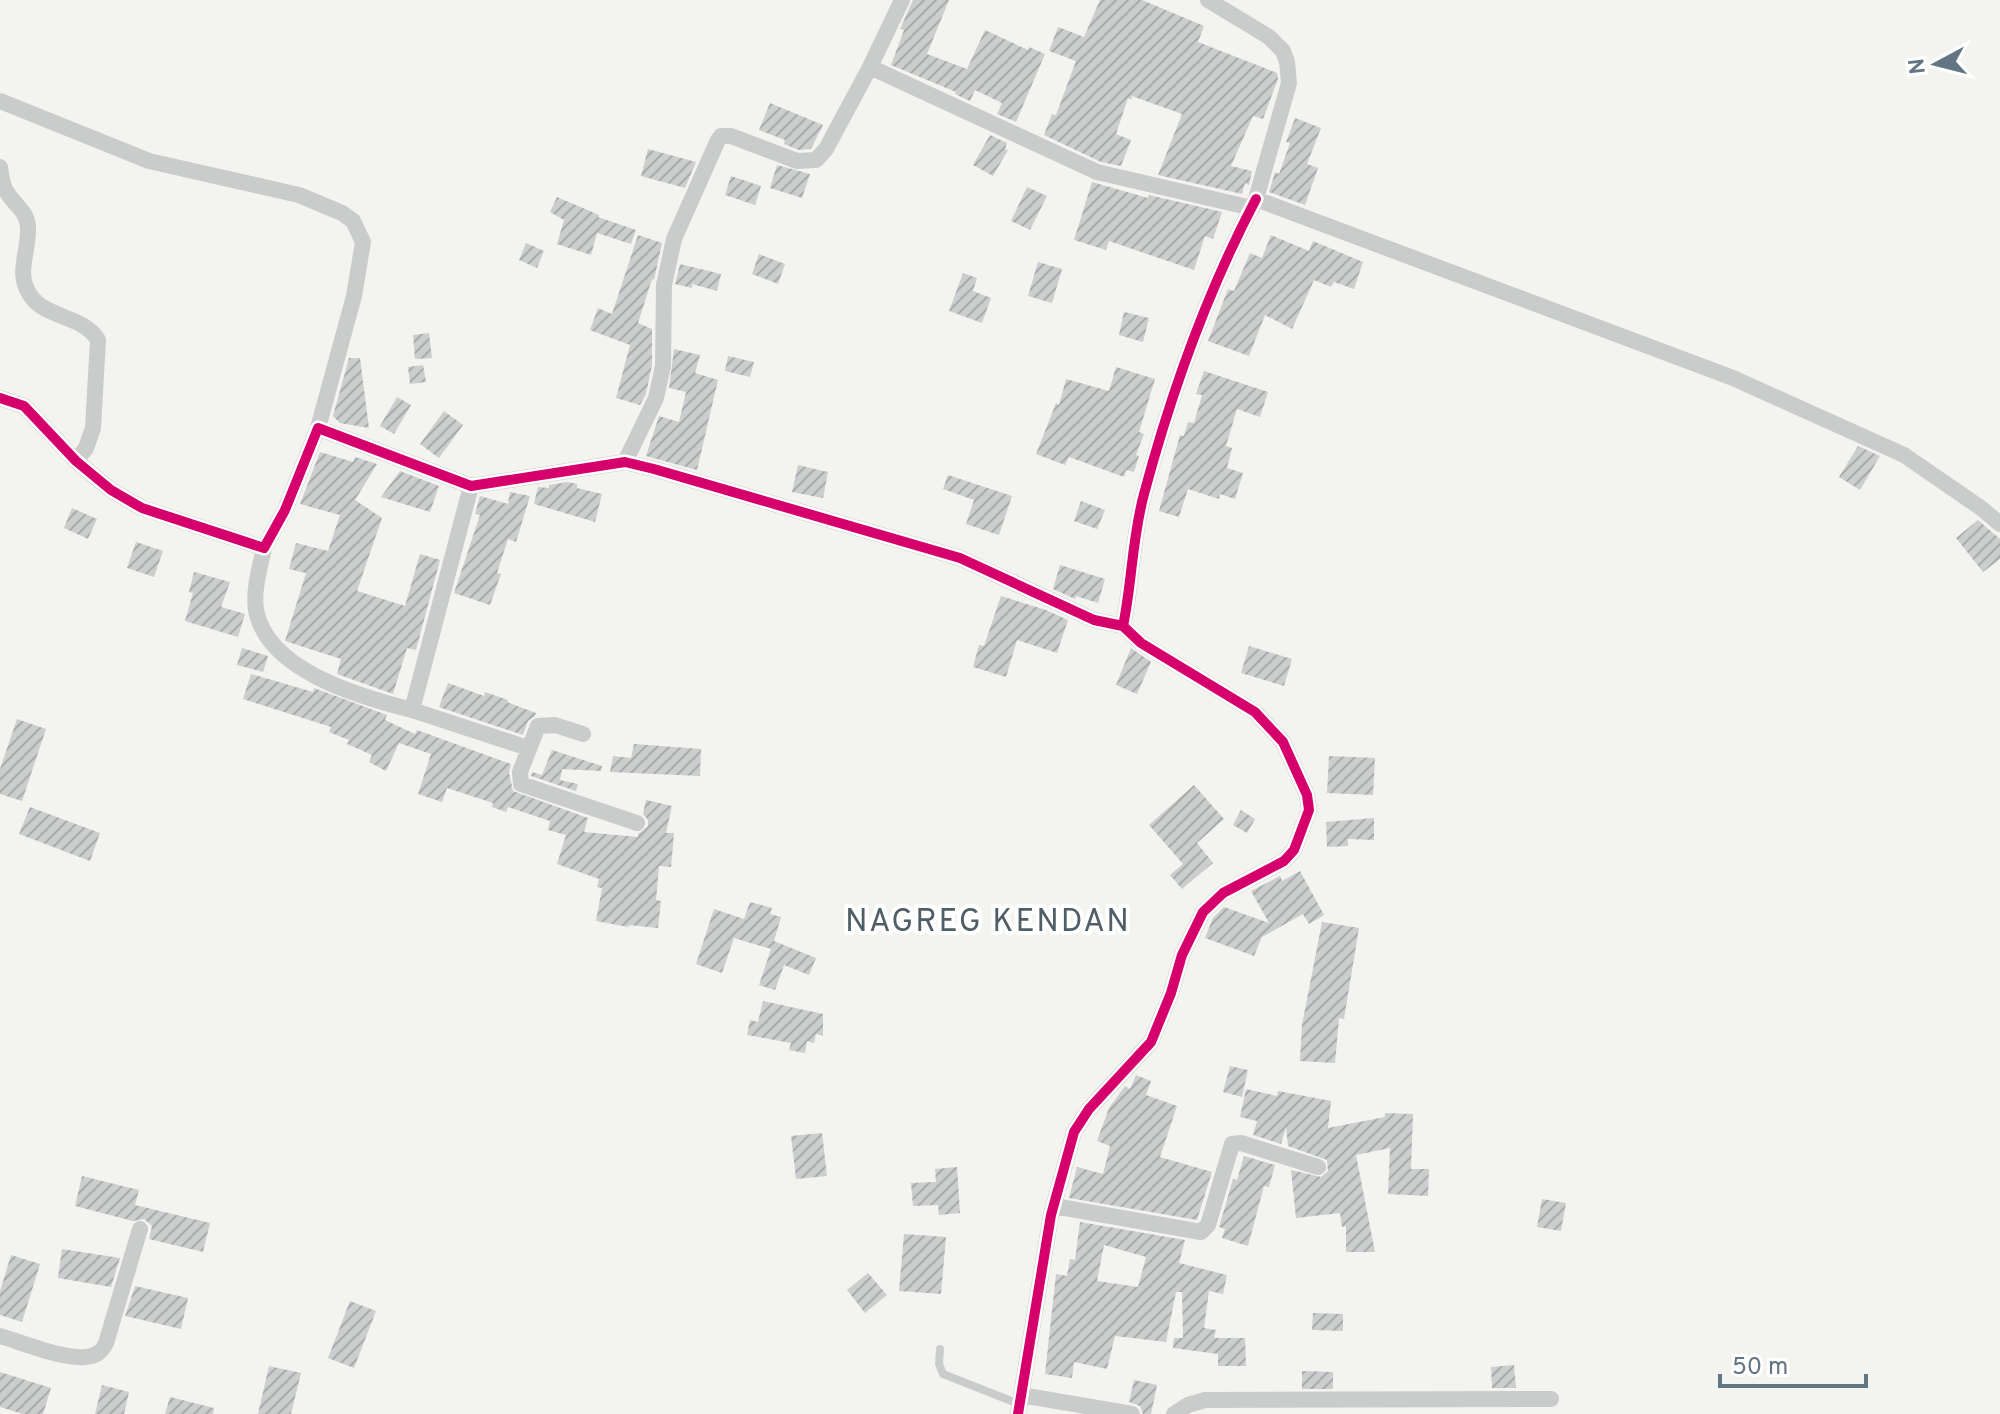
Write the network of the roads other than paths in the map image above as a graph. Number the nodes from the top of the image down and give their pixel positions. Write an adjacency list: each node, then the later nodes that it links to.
1 (902, 0): 3 (street)
2 (1208, 0): 6 (street)
3 (870, 67): 6 (street); 10 (street)
4 (0, 101): 8 (street)
5 (0, 167): 9 (street)
6 (1254, 204): 12 (street); 14 (street)
7 (0, 398): 9 (street)
8 (318, 428): 11 (street); 13 (street)
9 (76, 461): 13 (street)
10 (625, 462): 11 (street); 14 (street)
11 (471, 486): 15 (street)
12 (2000, 524)
13 (264, 548): 15 (street)
14 (1123, 626): 20 (street)
15 (412, 710): 17 (street)
16 (583, 734): 17 (street)
17 (528, 748): 18 (street)
18 (637, 823)
19 (1318, 1167): 20 (street)
20 (1054, 1206): 25 (street)
21 (140, 1229): 22 (street)
22 (0, 1336)
23 (940, 1349): 25 (lane)
24 (1551, 1399): 27 (street)
25 (1020, 1405): 26 (street)
26 (1132, 1414)
27 (1174, 1414)

